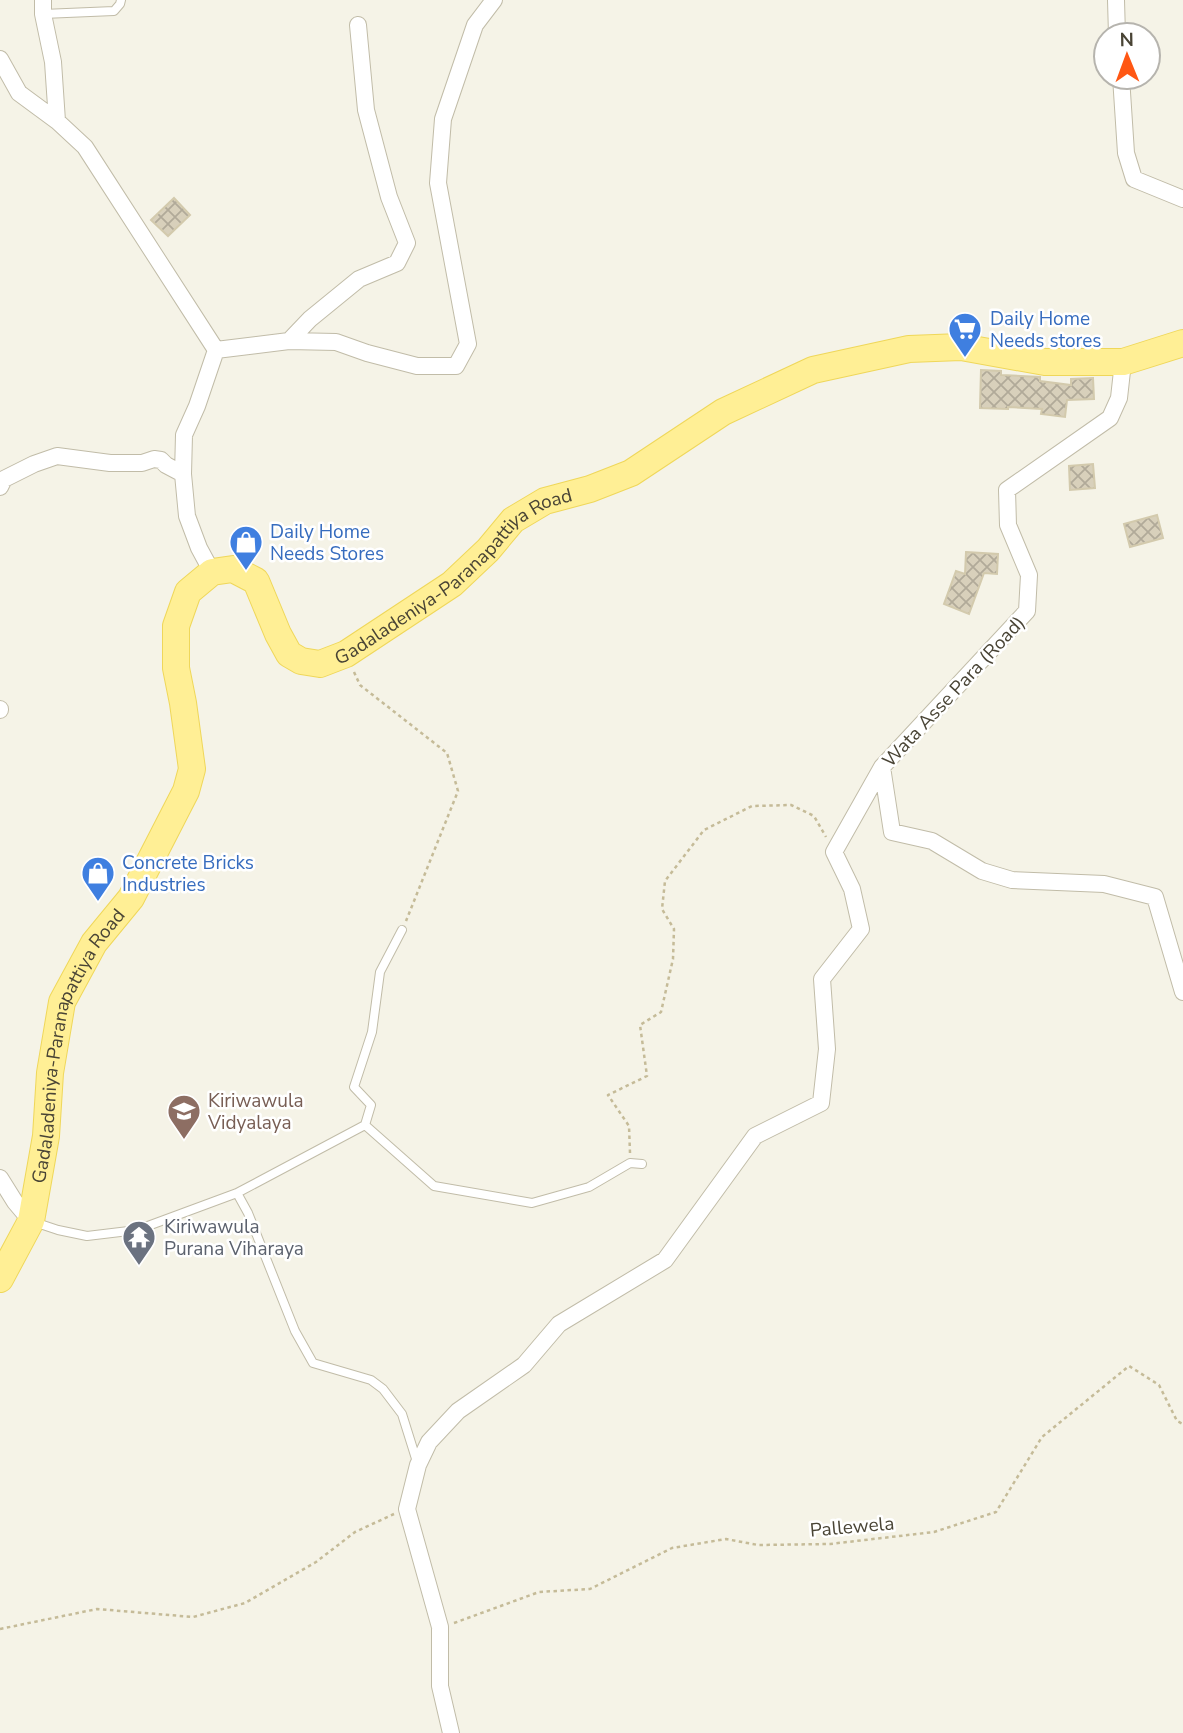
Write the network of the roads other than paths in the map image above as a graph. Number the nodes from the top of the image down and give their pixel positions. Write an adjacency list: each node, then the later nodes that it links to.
1 (121, 0): 4 (lane)
2 (494, 0): 11 (street)
3 (1116, 0): 5 (street)
4 (43, 7): 9 (street)
5 (1117, 21)
6 (358, 25): 11 (street)
7 (0, 59): 9 (street)
8 (1122, 91): 10 (street)
9 (57, 121): 13 (street)
10 (1183, 200)
11 (289, 341): 13 (street)
12 (1183, 343): 14 (main road, Gadaladeniya-Paranapattiya Road)
13 (216, 350): 15 (street)
14 (1123, 362): 17 (main road, Gadaladeniya-Paranapattiya Road); 18 (street, Wata Asse Para (Road))
15 (183, 474): 16 (street); 17 (street)
16 (0, 487)
17 (212, 572): 25 (main road, Gadaladeniya-Paranapattiya Road)
18 (883, 767): 20 (street); 27 (street, Wata Asse Para (Road))
19 (402, 930): 21 (lane)
20 (1183, 992)
21 (365, 1125): 22 (lane); 24 (lane)
22 (642, 1164)
23 (0, 1178): 25 (street)
24 (237, 1193): 25 (lane); 27 (lane)
25 (31, 1222): 26 (main road, Gadaladeniya-Paranapattiya Road)
26 (0, 1279)
27 (418, 1465): 28 (street)
28 (451, 1733)

